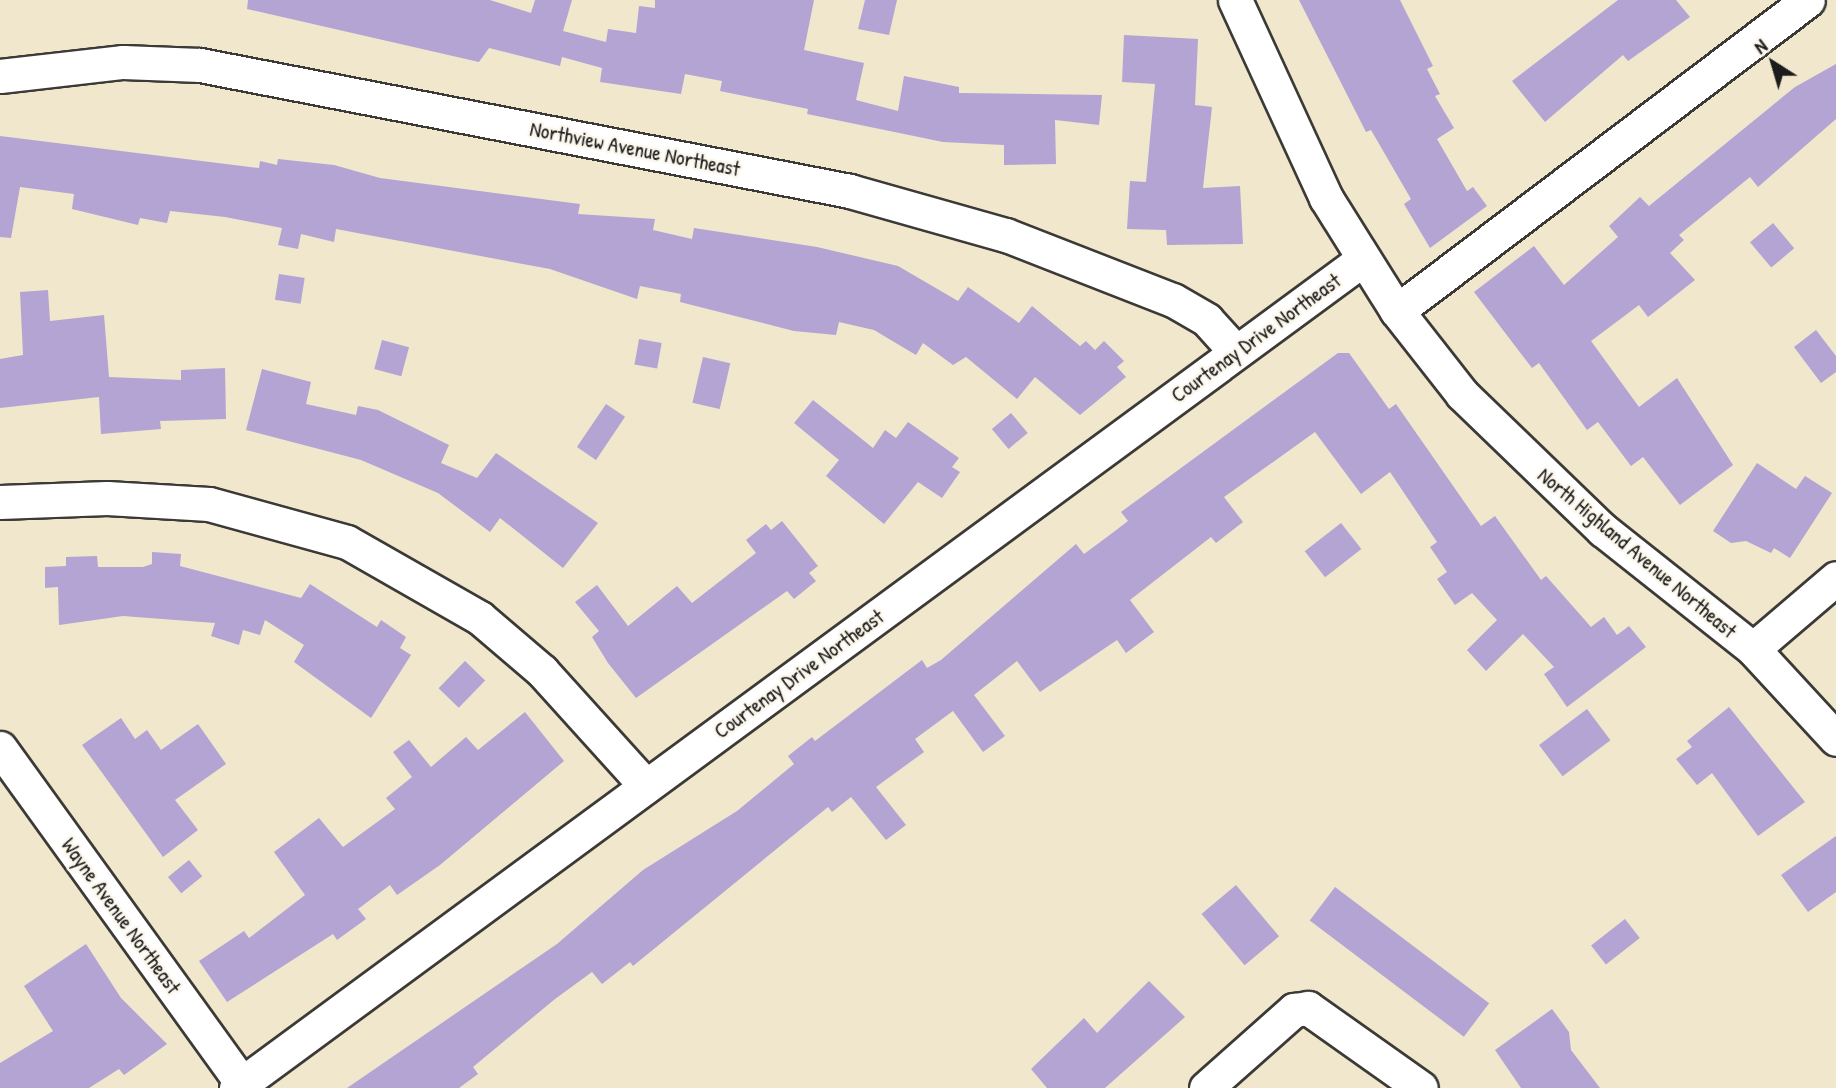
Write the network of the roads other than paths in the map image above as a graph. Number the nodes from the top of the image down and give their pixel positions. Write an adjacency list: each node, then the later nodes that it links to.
1 (1235, 0): 4 (street, North Highland Avenue Northeast)
2 (1808, 0): 5 (street)
3 (0, 76): 6 (street, Northview Avenue Northeast)
4 (1362, 260): 5 (street, North Highland Avenue Northeast); 6 (street, Courtenay Drive Northeast)
5 (1397, 311): 9 (street, North Highland Avenue Northeast)
6 (1236, 352): 12 (street, Courtenay Drive Northeast)
7 (0, 502): 12 (street)
8 (1836, 578): 9 (street)
9 (1753, 649): 10 (street, North Highland Avenue Northeast)
10 (1836, 739)
11 (0, 748): 13 (street, Wayne Avenue Northeast)
12 (646, 786): 13 (street, Courtenay Drive Northeast)
13 (239, 1086)
14 (1206, 1088): 15 (street)
15 (1420, 1088)

